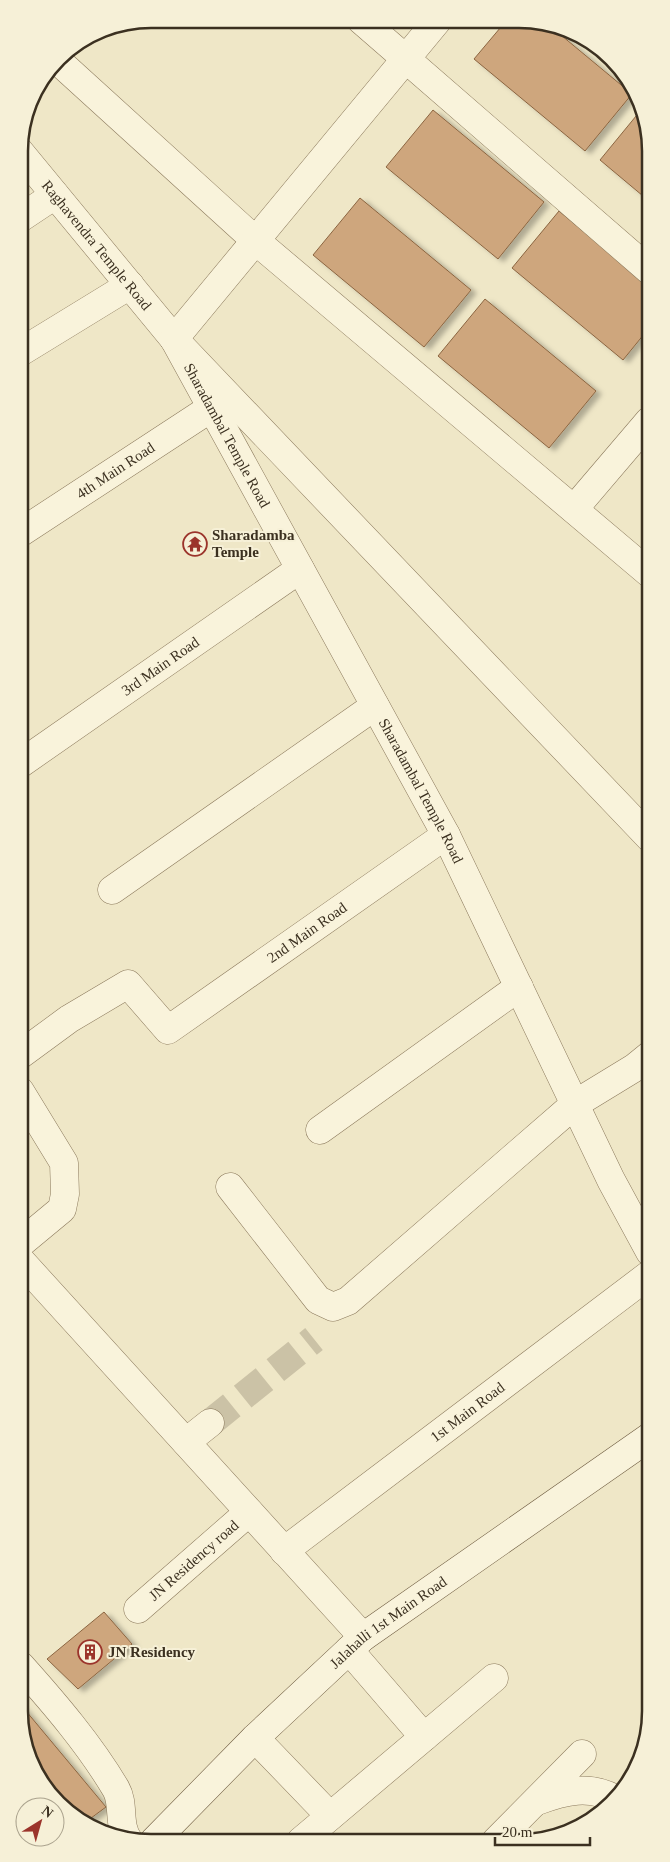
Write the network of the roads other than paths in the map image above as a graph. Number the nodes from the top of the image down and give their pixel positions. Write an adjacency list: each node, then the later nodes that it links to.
1 (370, 28): 3 (street)
2 (431, 28): 3 (street)
3 (404, 60): 8 (street); 9 (street)
4 (63, 65): 8 (street)
5 (28, 162): 6 (street, Raghavendra Temple Road)
6 (54, 195): 7 (street); 10 (street, Raghavendra Temple Road)
7 (28, 213)
8 (256, 241): 11 (street); 15 (street)
9 (642, 264)
10 (130, 285): 11 (street, Raghavendra Temple Road); 12 (street)
11 (174, 339): 13 (street, Sharadambal Temple Road); 21 (street)
12 (28, 347)
13 (212, 408): 16 (street, 4th Main Road); 18 (street, Sharadambal Temple Road)
14 (642, 429): 15 (street)
15 (574, 509): 17 (street)
16 (28, 528)
17 (642, 568)
18 (300, 569): 19 (street, Sharadambal Temple Road); 20 (street, 3rd Main Road)
19 (375, 706): 22 (street, Sharadambal Temple Road); 23 (street)
20 (28, 758)
21 (642, 830)
22 (446, 835): 24 (street, Sharadambal Temple Road); 25 (street, 2nd Main Road)
23 (112, 890)
24 (519, 988): 28 (street, Sharadambal Temple Road); 29 (street)
25 (28, 1049)
26 (642, 1062): 28 (street)
27 (28, 1104): 31 (street)
28 (575, 1104): 30 (street); 32 (street, Sharadambal Temple Road)
29 (320, 1130)
30 (230, 1187)
31 (28, 1237)
32 (642, 1237)
33 (642, 1280): 39 (street, 1st Main Road)
34 (30, 1291): 36 (street)
35 (210, 1423): 36 (street)
36 (186, 1442): 38 (street)
37 (642, 1442): 41 (street, Jalahalli 1st Main Road)
38 (249, 1512): 39 (street); 40 (street, JN Residency road)
39 (284, 1551): 41 (street)
40 (138, 1609)
41 (356, 1643): 44 (street); 45 (street, Jalahalli 1st Main Road)
42 (28, 1675): 50 (street)
43 (494, 1678): 44 (street)
44 (424, 1737): 49 (street)
45 (255, 1738): 49 (street); 51 (street, Jalahalli 1st Main Road)
46 (582, 1754): 48 (street)
47 (610, 1795): 48 (street)
48 (533, 1803): 53 (street)
49 (330, 1816): 52 (street)
50 (122, 1831)
51 (161, 1834)
52 (309, 1834)
53 (503, 1834)

